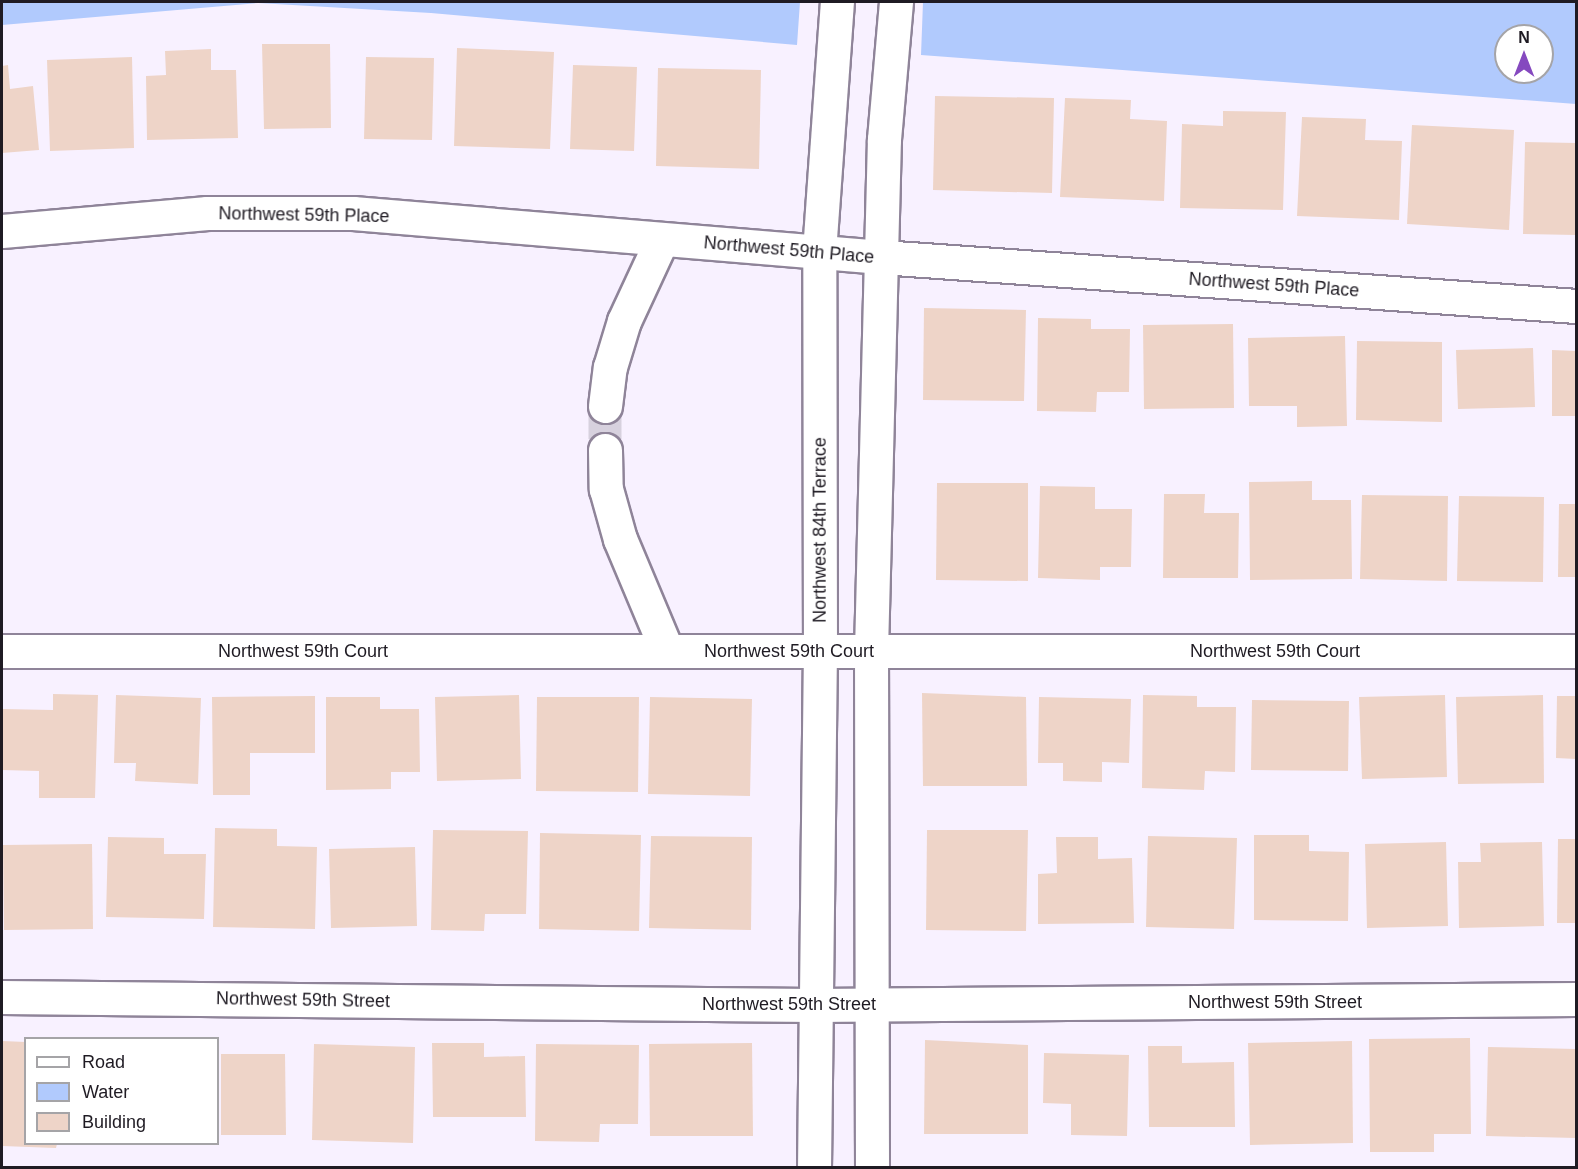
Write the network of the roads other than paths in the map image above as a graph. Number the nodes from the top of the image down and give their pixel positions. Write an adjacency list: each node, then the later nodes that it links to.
1 (837, 2): 5 (street, Northwest 84th Terrace)
2 (896, 2): 6 (street)
3 (2, 231): 4 (street, Northwest 59th Place)
4 (662, 239): 5 (street, Northwest 59th Place); 8 (street)
5 (819, 252): 6 (street, Northwest 59th Place); 12 (street, Northwest 84th Terrace)
6 (881, 257): 7 (street, Northwest 59th Place); 13 (street)
7 (1576, 306)
8 (605, 406)
9 (605, 450): 11 (street)
10 (2, 651): 11 (street, Northwest 59th Court)
11 (667, 651): 12 (street, Northwest 59th Court)
12 (820, 651): 13 (street, Northwest 59th Court); 17 (street, Northwest 84th Terrace)
13 (871, 651): 14 (street, Northwest 59th Court); 18 (street)
14 (1576, 651)
15 (2, 996): 17 (street, Northwest 59th Street)
16 (1576, 999): 18 (street, Northwest 59th Street)
17 (813, 1005): 18 (street, Northwest 59th Street); 19 (street, Northwest 84th Terrace)
18 (871, 1005): 20 (street)
19 (814, 1167)
20 (872, 1167)

